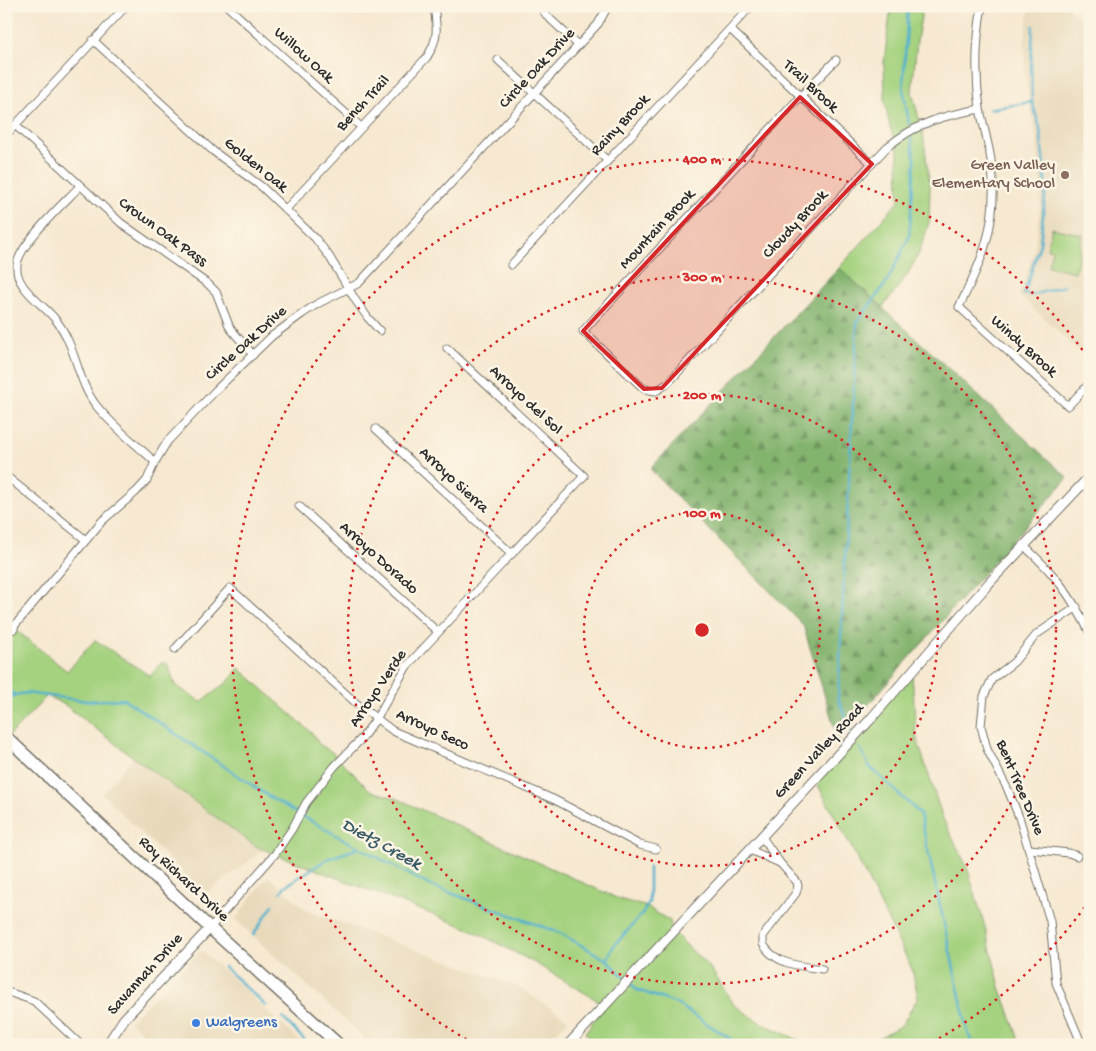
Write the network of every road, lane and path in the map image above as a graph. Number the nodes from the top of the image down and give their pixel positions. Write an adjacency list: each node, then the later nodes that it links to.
1 (126, 6): 9 (street)
2 (227, 6): 17 (street, Willow Oak)
3 (434, 6): 17 (street, Bench Trail)
4 (540, 6): 10 (street)
5 (608, 6): 10 (street, Circle Oak Drive)
6 (751, 6): 8 (street, Rainy Brook)
7 (982, 6): 15 (street)
8 (730, 29): 14 (street, Trail Brook); 19 (street, Rainy Brook)
9 (93, 40): 16 (street); 22 (street, Golden Oak)
10 (578, 45): 13 (street, Circle Oak Drive)
11 (498, 60): 13 (street)
12 (836, 60): 14 (street, Mountain Brook)
13 (534, 94): 19 (street); 24 (street, Circle Oak Drive)
14 (800, 97): 20 (street, Trail Brook); 29 (street, Mountain Brook)
15 (980, 109): 20 (street, Cloudy Brook); 28 (street, Windy Brook)
16 (15, 125): 18 (street); 21 (street, Crown Oak Pass)
17 (361, 127): 22 (street, Bench Trail)
18 (6, 135)
19 (608, 161): 23 (street, Rainy Brook)
20 (872, 164): 29 (street, Cloudy Brook)
21 (80, 186): 27 (street, Crown Oak Pass); 31 (street)
22 (286, 209): 24 (street, Golden Oak)
23 (511, 265)
24 (347, 289): 25 (street, Golden Oak); 27 (street, Circle Oak Drive)
25 (380, 331)
26 (447, 348): 33 (street, Arroyo del Sol)
27 (252, 355): 31 (street, Circle Oak Drive)
28 (1090, 384)
29 (651, 390)
30 (376, 429): 38 (street, Arroyo Sierra)
31 (155, 462): 36 (street, Circle Oak Drive)
32 (6, 476): 36 (street)
33 (584, 476): 38 (street, Arroyo Verde)
34 (1090, 476): 37 (street, Green Valley Road)
35 (300, 506): 42 (street, Arroyo Dorado)
36 (86, 540): 41 (street, Circle Oak Drive)
37 (1024, 546): 39 (street); 48 (street, Green Valley Road)
38 (512, 554): 42 (street, Arroyo Verde)
39 (1077, 607): 43 (street); 51 (street, Bent Tree Drive)
40 (6, 622): 41 (street)
41 (14, 628): 44 (street, Circle Oak Drive)
42 (438, 632): 46 (street, Arroyo Verde)
43 (1090, 632)
44 (6, 636)
45 (175, 649): 46 (street, Arroyo Seco)
46 (376, 719): 49 (street, Arroyo Seco); 54 (street, Arroyo Verde)
47 (6, 737): 54 (main road, Roy Richard Drive)
48 (762, 837): 50 (street, Green Valley Road); 53 (street)
49 (656, 849)
50 (750, 850): 53 (street); 60 (street, Green Valley Road)
51 (1030, 850): 52 (street); 61 (street, Bent Tree Drive)
52 (1077, 856)
53 (780, 863): 55 (street)
54 (210, 928): 58 (street, Savannah Drive); 59 (main road, Roy Richard Drive)
55 (822, 969)
56 (12, 993): 57 (street)
57 (81, 1045)
58 (107, 1045)
59 (339, 1045)
60 (568, 1045)
61 (1082, 1045)

